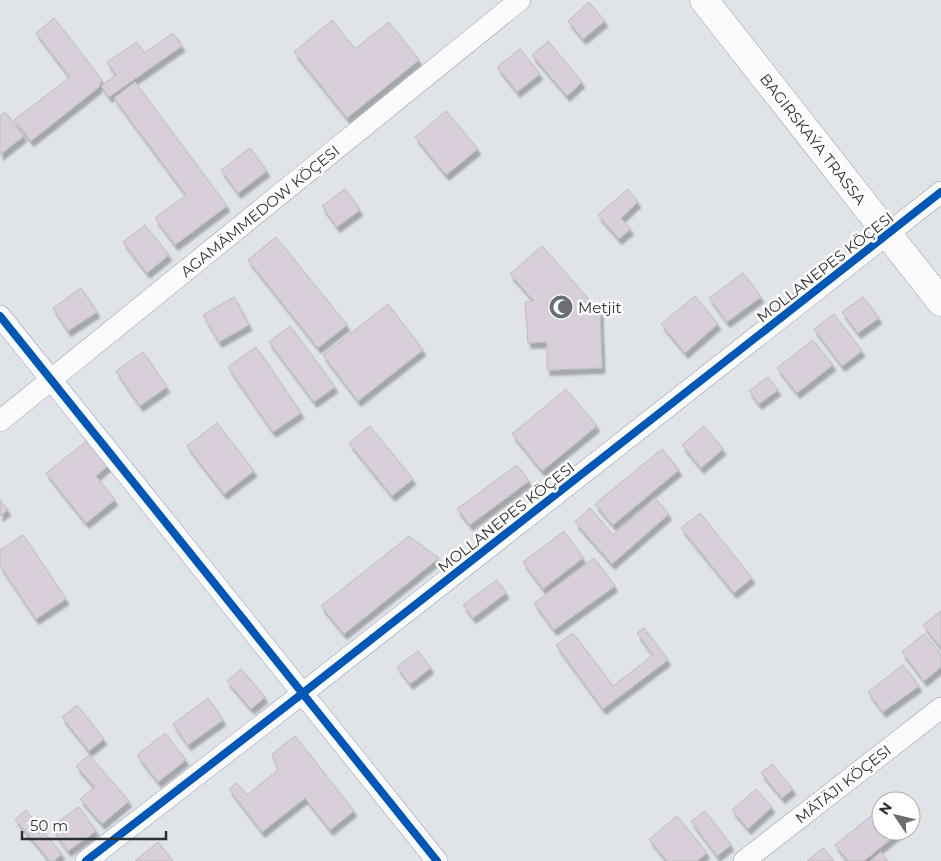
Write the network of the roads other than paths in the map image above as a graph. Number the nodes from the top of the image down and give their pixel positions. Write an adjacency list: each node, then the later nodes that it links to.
1 (520, 0): 9 (street, AGAMÄMMEDOW KÖÇESI)
2 (704, 0): 5 (street, BAGIRSKAÝA TRASSA)
3 (727, 0): 5 (street, BAGIRSKAÝA TRASSA)
4 (941, 192): 5 (street, MOLLANEPES KÖÇESI)
5 (894, 230): 6 (street, BAGIRSKAÝA TRASSA); 7 (street, BAGIRSKAÝA TRASSA); 11 (street, MOLLANEPES KÖÇESI)
6 (941, 276)
7 (941, 302)
8 (0, 316): 9 (street)
9 (53, 380): 10 (street, AGAMÄMMEDOW KÖÇESI); 11 (street)
10 (0, 422)
11 (304, 693): 13 (street, MOLLANEPES KÖÇESI); 14 (street)
12 (941, 708): 15 (street, MÄTÄJI KÖÇESI)
13 (86, 861)
14 (437, 861)
15 (744, 861)

